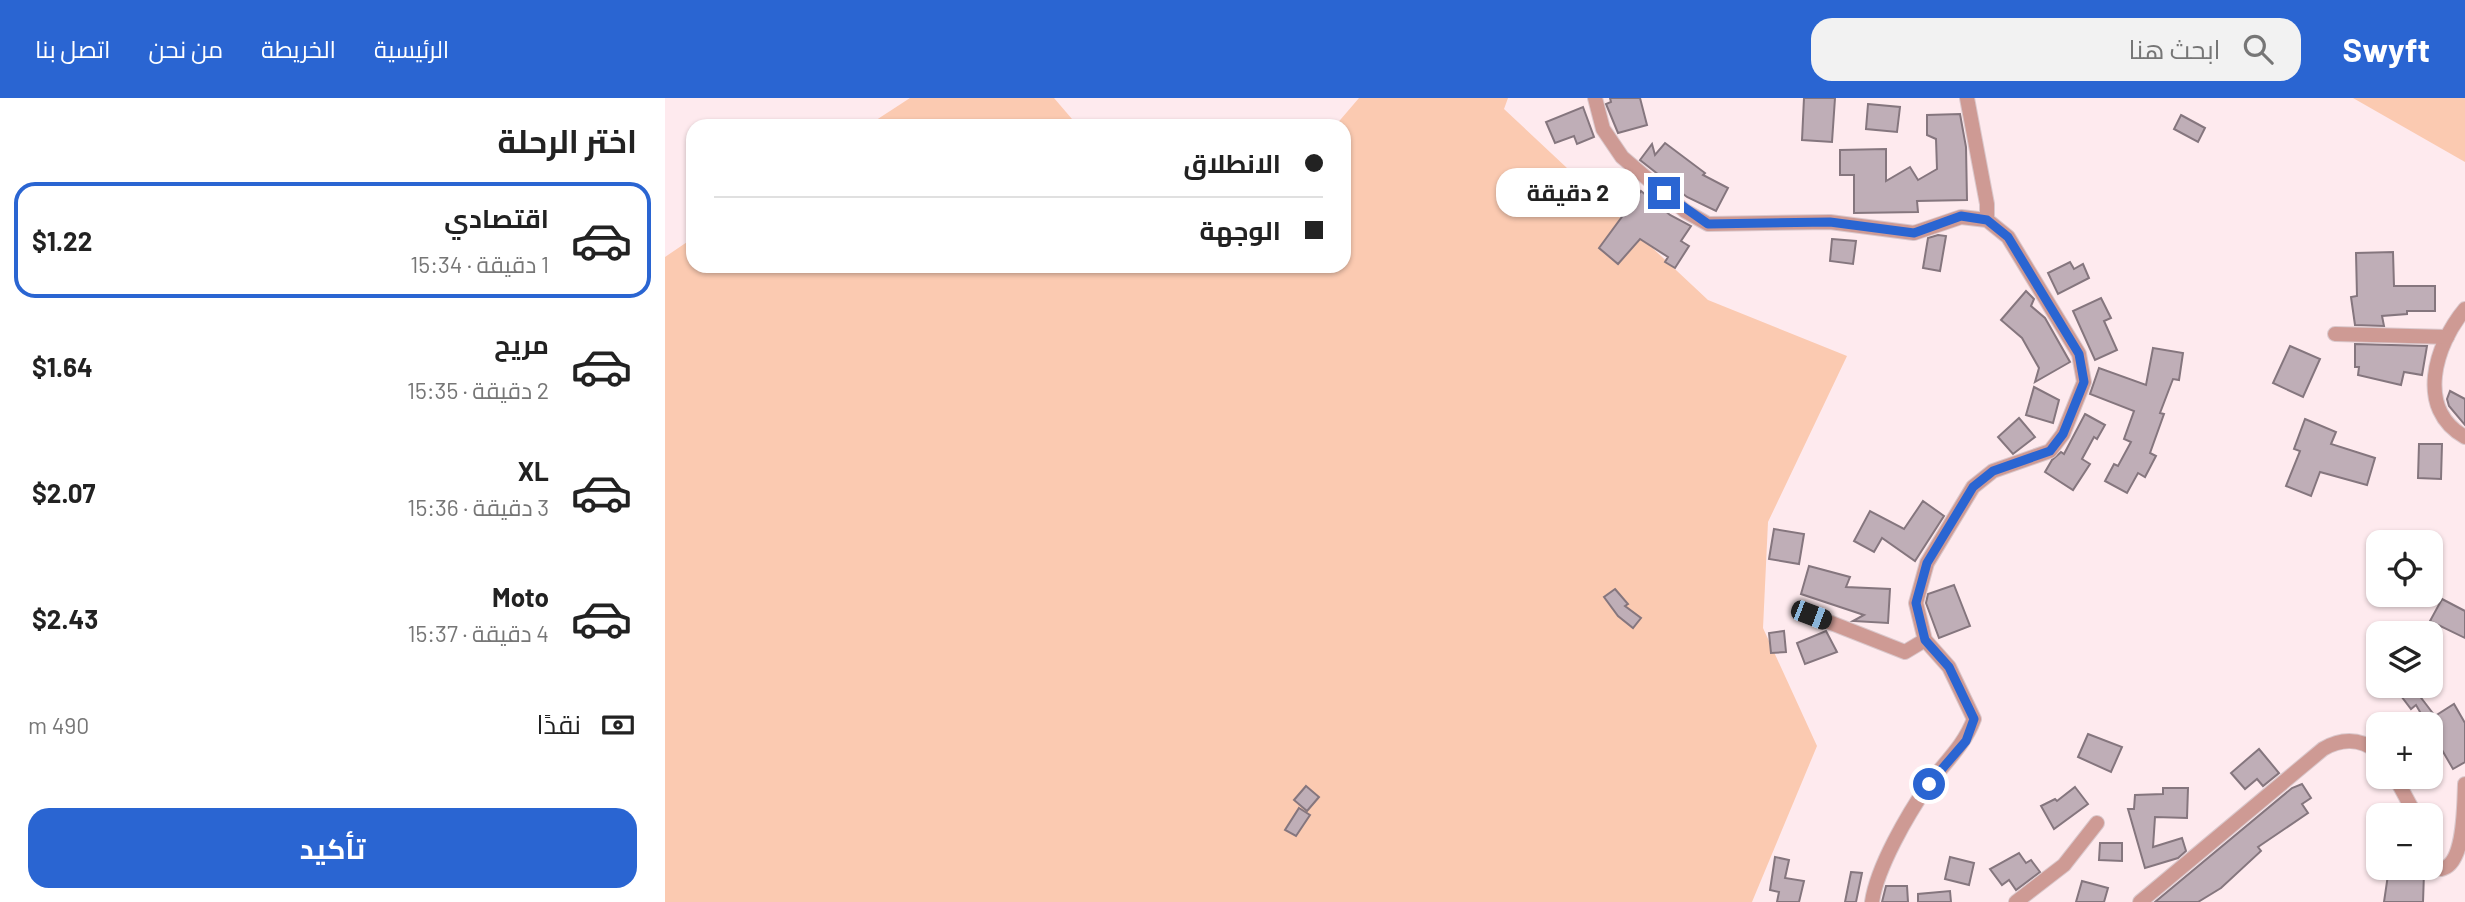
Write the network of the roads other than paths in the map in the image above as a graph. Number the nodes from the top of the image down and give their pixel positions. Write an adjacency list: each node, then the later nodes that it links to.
1 (1595, 98): 3 (street)
2 (1967, 98): 3 (street)
3 (1987, 220): 9 (street)
4 (2465, 309): 6 (street)
5 (2335, 334): 6 (street)
6 (2447, 337): 7 (street)
7 (2465, 437)
8 (1811, 615): 9 (street)
9 (1925, 640): 14 (street)
10 (2366, 744): 16 (street)
11 (2465, 783): 13 (street)
12 (2097, 823): 15 (street)
13 (2443, 868)
14 (1872, 902)
15 (2016, 902)
16 (2140, 902)

